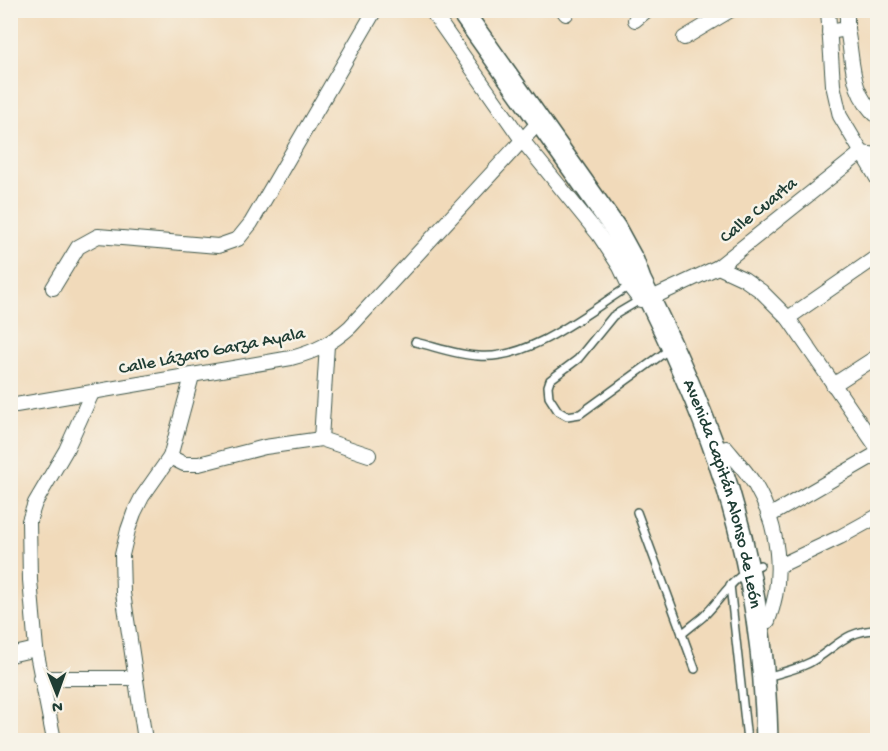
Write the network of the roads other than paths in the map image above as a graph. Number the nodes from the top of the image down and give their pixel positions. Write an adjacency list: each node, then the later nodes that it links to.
1 (375, 10): 21 (street)
2 (431, 10): 14 (street)
3 (461, 10): 13 (main road, Avenida Capitán Alonso de León)
4 (647, 10): 8 (street)
5 (731, 10): 11 (street)
6 (828, 10): 10 (street)
7 (847, 10): 9 (street)
8 (636, 21)
9 (848, 29): 10 (street); 12 (street)
10 (829, 32): 15 (street)
11 (684, 38)
12 (878, 117)
13 (540, 121): 14 (street, Calle Lázaro Garza Ayala); 20 (main road, Avenida Capitán Alonso de León)
14 (522, 140): 20 (street); 24 (street, Calle Lázaro Garza Ayala)
15 (861, 153): 16 (street); 17 (street); 19 (street, Calle Cuarta)
16 (878, 155)
17 (878, 180)
18 (878, 256): 22 (street)
19 (718, 267): 20 (street, Calle Cuarta); 22 (street)
20 (642, 285): 23 (lane); 25 (main road, Avenida Capitán Alonso de León); 25 (lane)
21 (53, 288)
22 (788, 318): 28 (street)
23 (415, 342)
24 (327, 345): 27 (street, Calle Lázaro Garza Ayala); 31 (street)
25 (676, 345): 32 (main road, Avenida Capitán Alonso de León); 39 (main road, Avenida Capitán Alonso de León)
26 (878, 356): 28 (street)
27 (192, 375): 29 (street, Calle Lázaro Garza Ayala); 35 (street)
28 (833, 385): 33 (street)
29 (92, 393): 30 (street, Calle Lázaro Garza Ayala); 43 (street)
30 (10, 406)
31 (321, 439): 34 (street); 35 (street)
32 (726, 448): 37 (street); 39 (main road, Avenida Capitán Alonso de León)
33 (878, 451): 37 (street)
34 (369, 455)
35 (170, 458): 48 (street)
36 (637, 512): 42 (lane)
37 (769, 516): 39 (street)
38 (878, 516): 39 (street)
39 (762, 567): 40 (lane); 46 (main road, Avenida Capitán Alonso de León); 46 (main road, Avenida Capitán Alonso de León)
40 (730, 585): 42 (lane); 51 (lane)
41 (878, 630): 46 (lane)
42 (682, 634): 45 (lane)
43 (36, 649): 44 (street); 47 (street)
44 (10, 655)
45 (695, 669)
46 (768, 677): 52 (main road, Avenida Capitán Alonso de León); 53 (main road, Avenida Capitán Alonso de León)
47 (40, 678): 48 (street); 49 (street)
48 (135, 678): 50 (street)
49 (54, 741)
50 (145, 741)
51 (747, 741)
52 (767, 741)
53 (777, 741)

